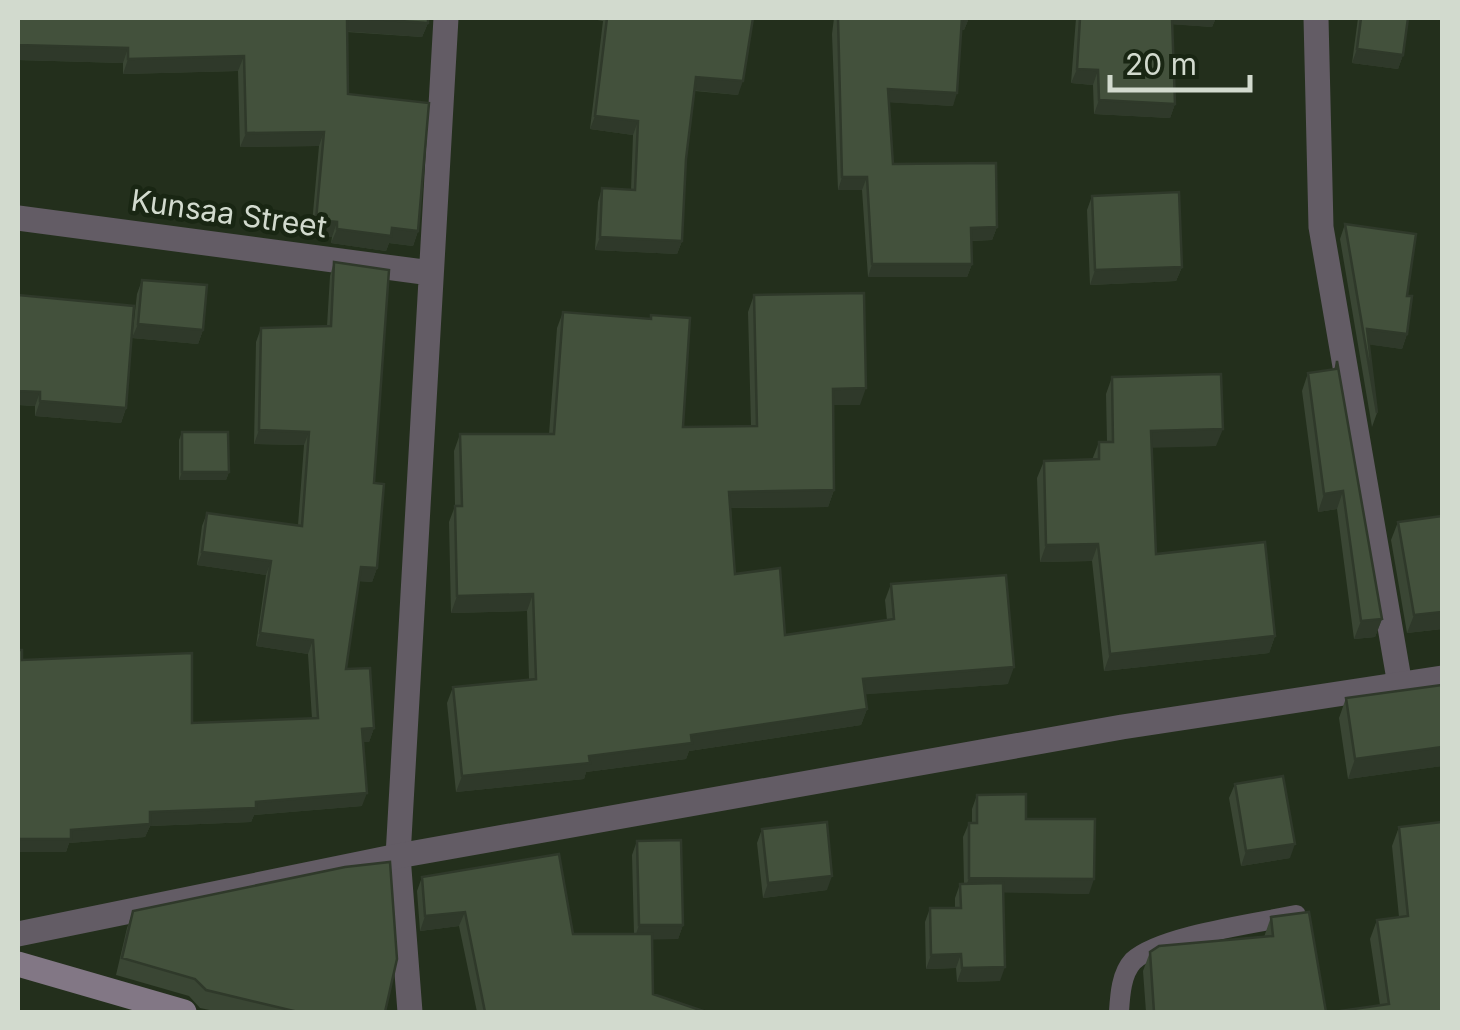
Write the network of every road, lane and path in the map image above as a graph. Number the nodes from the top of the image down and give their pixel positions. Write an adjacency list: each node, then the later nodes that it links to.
1 (446, 18): 4 (street)
2 (1316, 18): 6 (street)
3 (18, 218): 4 (street, Kunsaa Street)
4 (431, 273): 7 (street)
5 (1442, 678): 6 (street)
6 (1400, 684): 7 (street)
7 (398, 856): 9 (street); 12 (street)
8 (1303, 913): 13 (lane)
9 (18, 934)
10 (18, 964): 11 (main road)
11 (184, 1012)
12 (410, 1012)
13 (1119, 1012)

